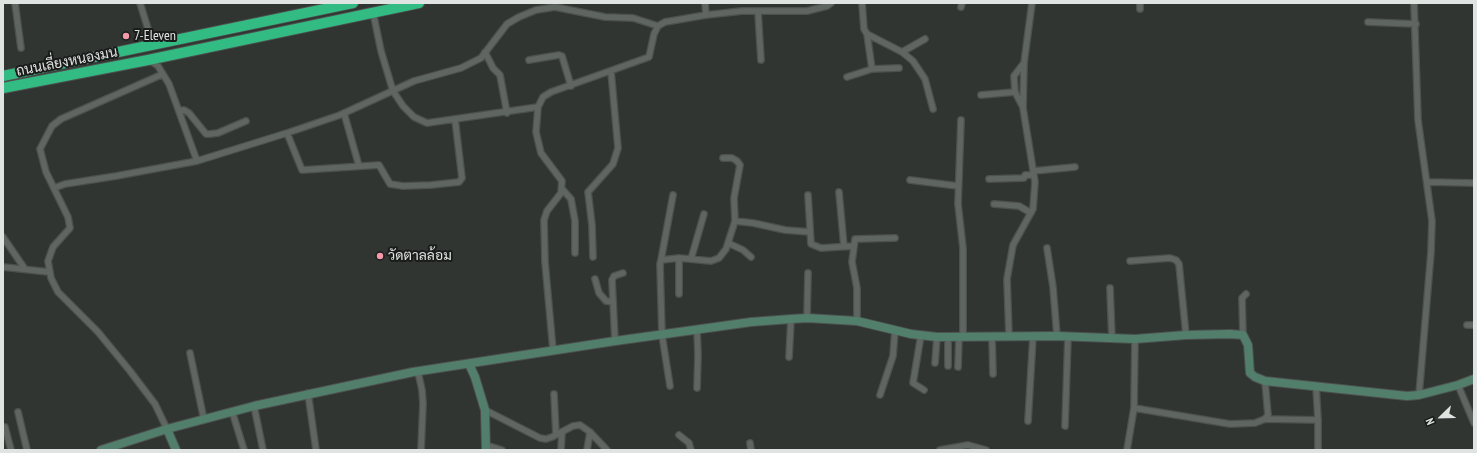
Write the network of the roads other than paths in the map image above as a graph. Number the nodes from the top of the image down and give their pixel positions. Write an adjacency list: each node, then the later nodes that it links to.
1 (15, 3): 19 (street)
2 (140, 3): 18 (street)
3 (353, 3): 18 (highway, ถนนเลี่ยงหนองมน)
4 (419, 3): 10 (highway, ถนนเลี่ยงหนองมน)
5 (705, 3): 12 (street)
6 (831, 3): 11 (street)
7 (862, 3): 16 (street)
8 (1032, 3): 25 (street)
9 (1414, 3): 14 (street)
10 (373, 12): 22 (highway, ถนนเลี่ยงหนองมน); 36 (street)
11 (758, 12): 12 (street); 24 (street)
12 (706, 15): 15 (street)
13 (1368, 22): 14 (street)
14 (1416, 24): 56 (street)
15 (658, 26): 20 (street); 29 (street)
16 (867, 34): 21 (street); 28 (street)
17 (925, 39): 21 (street)
18 (153, 45): 27 (highway, ถนนเลี่ยงหนองมน)
19 (21, 48)
20 (485, 52): 36 (street); 44 (street)
21 (902, 52): 41 (street)
22 (148, 60): 30 (street); 33 (highway, ถนนเลี่ยงหนองมน)
23 (529, 60): 34 (street)
24 (761, 60)
25 (1024, 63): 37 (street); 40 (street)
26 (899, 68): 28 (street)
27 (38, 69): 31 (highway, ถนนเลี่ยงหนองมน); 33 (highway)
28 (872, 69): 32 (street)
29 (611, 71): 34 (street); 77 (street)
30 (163, 74): 42 (street); 59 (street)
31 (3, 76)
32 (847, 77)
33 (41, 81): 35 (highway, ถนนเลี่ยงหนองมน)
34 (572, 86): 39 (street)
35 (3, 88)
36 (393, 91): 43 (street); 45 (street)
37 (1015, 92): 38 (street); 40 (street)
38 (981, 95)
39 (538, 107): 44 (street); 60 (street)
40 (1023, 108): 53 (street)
41 (934, 109)
42 (179, 111): 47 (street); 50 (street)
43 (344, 113): 48 (street); 51 (street)
44 (507, 113): 45 (street)
45 (455, 119): 51 (street)
46 (961, 120): 58 (street)
47 (246, 121)
48 (287, 133): 50 (street); 51 (street)
49 (724, 158): 67 (street)
50 (197, 161): 59 (street)
51 (359, 166)
52 (1075, 167): 53 (street)
53 (1034, 173): 55 (street); 66 (street)
54 (910, 180): 58 (street)
55 (990, 180)
56 (1427, 182): 57 (street); 132 (street)
57 (1474, 183)
58 (958, 186): 110 (street)
59 (54, 188): 84 (street)
60 (563, 190): 75 (street); 114 (street)
61 (839, 192): 73 (street)
62 (673, 195): 80 (street)
63 (808, 195): 68 (street)
64 (994, 204): 66 (street)
65 (704, 214): 79 (street)
66 (1031, 214): 104 (street)
67 (735, 221): 68 (street); 71 (street)
68 (810, 232): 73 (street)
69 (3, 237): 83 (street)
70 (895, 238): 72 (street)
71 (728, 243): 76 (street); 79 (street)
72 (854, 246): 73 (street); 94 (street)
73 (844, 247)
74 (1047, 248): 106 (street)
75 (575, 253)
76 (751, 257)
77 (593, 258)
78 (680, 258): 79 (street); 80 (street); 89 (street)
79 (691, 259)
80 (661, 260): 99 (street)
81 (1130, 261): 101 (street)
82 (3, 267): 83 (street)
83 (25, 269): 84 (street)
84 (49, 272): 146 (street)
85 (623, 273): 91 (street)
86 (808, 273): 92 (street)
87 (595, 279): 91 (street)
88 (1110, 288): 111 (street)
89 (679, 294)
90 (1246, 294): 102 (street)
91 (613, 302): 113 (street)
92 (807, 318): 93 (street); 94 (street)
93 (791, 319): 97 (street); 116 (street)
94 (857, 321): 98 (street)
95 (1467, 324): 96 (street)
96 (1474, 325)
97 (697, 330): 99 (street); 128 (street)
98 (895, 330): 100 (street); 133 (street)
99 (662, 335): 113 (street); 126 (street)
100 (922, 335): 108 (street); 129 (street)
101 (1186, 335): 102 (street); 112 (street)
102 (1243, 335): 124 (street)
103 (992, 336): 104 (street); 110 (street); 122 (street)
104 (1009, 336): 105 (street)
105 (1033, 336): 106 (street); 142 (street)
106 (1057, 336): 107 (street)
107 (1068, 336): 111 (street); 144 (street)
108 (937, 337): 109 (street); 117 (street)
109 (948, 337): 110 (street); 119 (street)
110 (961, 337): 120 (street)
111 (1112, 339): 112 (street)
112 (1135, 339): 135 (street)
113 (615, 341): 114 (street)
114 (553, 350): 118 (street)
115 (190, 352): 140 (street)
116 (789, 356)
117 (935, 363)
118 (469, 364): 121 (street); 136 (street)
119 (948, 366)
120 (958, 367)
121 (418, 372): 130 (street); 161 (street)
122 (993, 374)
123 (1474, 379): 125 (street)
124 (1265, 381): 127 (street); 139 (street)
125 (1458, 385): 132 (street); 143 (street)
126 (670, 386)
127 (1316, 386): 132 (street); 141 (street)
128 (697, 388)
129 (924, 390)
130 (308, 393): 134 (street); 160 (street)
131 (554, 394): 149 (street)
132 (1419, 394)
133 (880, 395)
134 (254, 406): 137 (street); 159 (street)
135 (1134, 408): 139 (street); 170 (street)
136 (485, 410): 149 (street); 152 (street)
137 (232, 411): 140 (street); 158 (street)
138 (18, 412): 155 (street)
139 (1265, 419): 141 (street)
140 (204, 420): 146 (street)
141 (1318, 420): 171 (street)
142 (1028, 421)
143 (1474, 423)
144 (1065, 426)
145 (5, 427): 154 (street)
146 (167, 430): 153 (street); 157 (street)
147 (562, 432): 148 (street); 149 (street); 163 (street)
148 (590, 432): 164 (street); 165 (street)
149 (556, 435)
150 (679, 435): 166 (street)
151 (750, 443): 167 (street)
152 (486, 447): 162 (street)
153 (110, 449): 156 (street)
154 (11, 450)
155 (27, 450)
156 (101, 450)
157 (176, 450)
158 (244, 450)
159 (263, 450)
160 (316, 450)
161 (421, 450)
162 (502, 450)
163 (561, 450)
164 (587, 450)
165 (607, 450)
166 (691, 450)
167 (751, 450)
168 (940, 450): 169 (street)
169 (986, 450)
170 (1127, 450)
171 (1318, 450)

